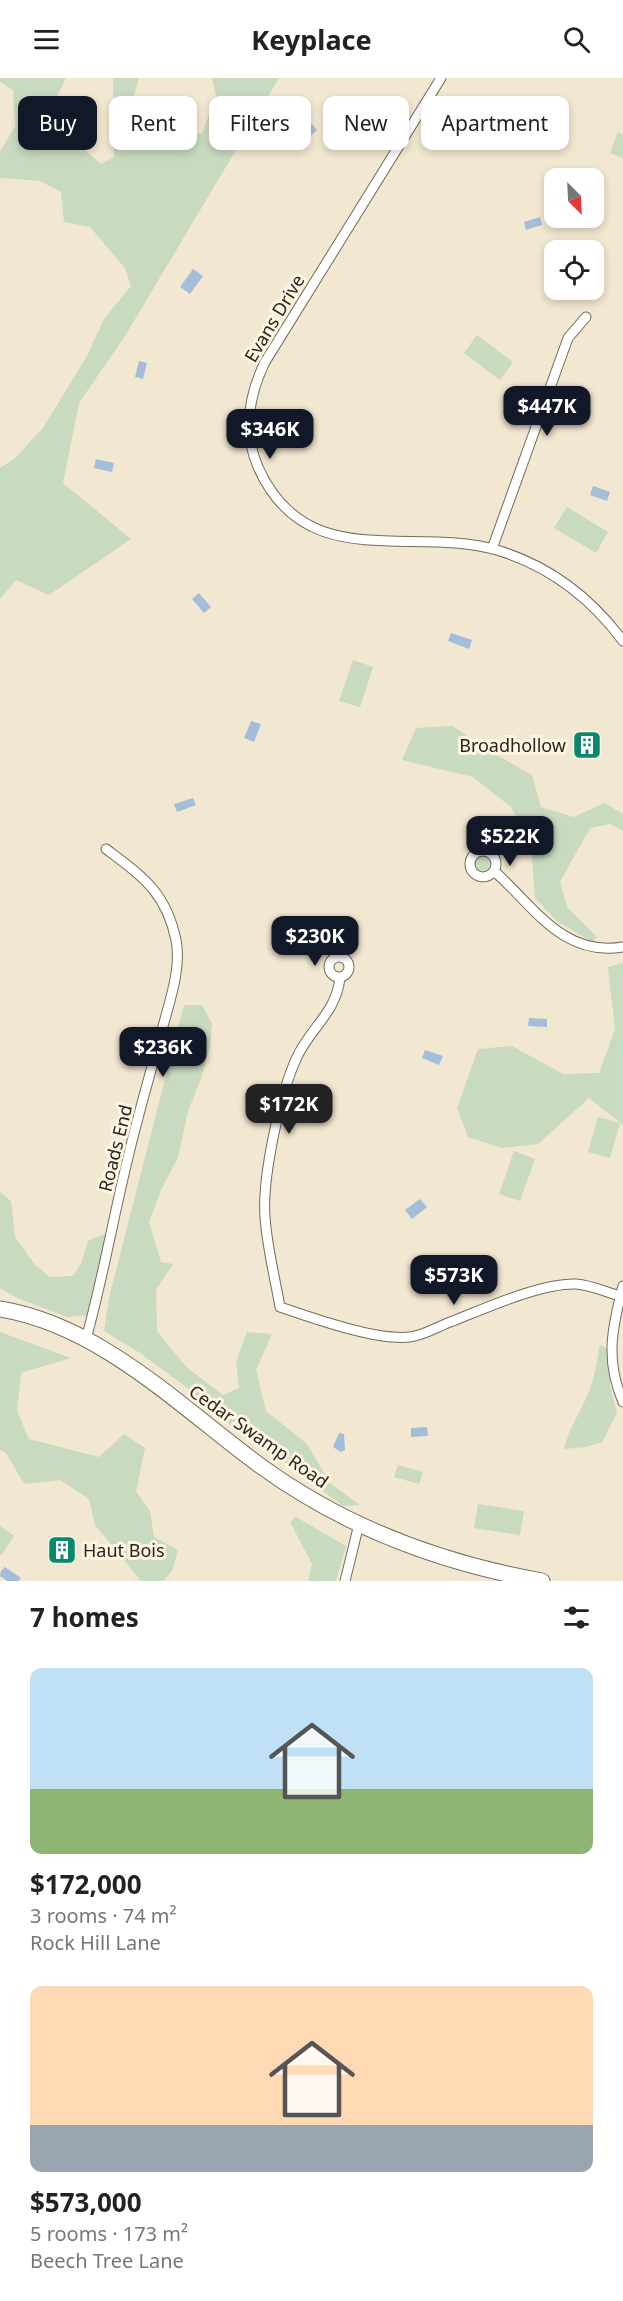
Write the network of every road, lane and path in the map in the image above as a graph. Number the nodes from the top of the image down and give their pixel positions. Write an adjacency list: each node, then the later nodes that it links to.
1 (441, 78): 3 (street, Evans Drive)
2 (586, 317): 3 (street)
3 (492, 549): 4 (street, Evans Drive)
4 (623, 641)
5 (106, 849): 11 (street, Roads End)
6 (494, 871): 7 (street)
7 (623, 947)
8 (340, 978): 9 (street)
9 (622, 1291): 12 (street)
10 (0, 1309): 11 (main road, Cedar Swamp Road)
11 (86, 1339): 13 (main road, Cedar Swamp Road)
12 (623, 1401)
13 (359, 1524): 14 (street); 15 (main road, Cedar Swamp Road)
14 (345, 1581)
15 (542, 1581)

